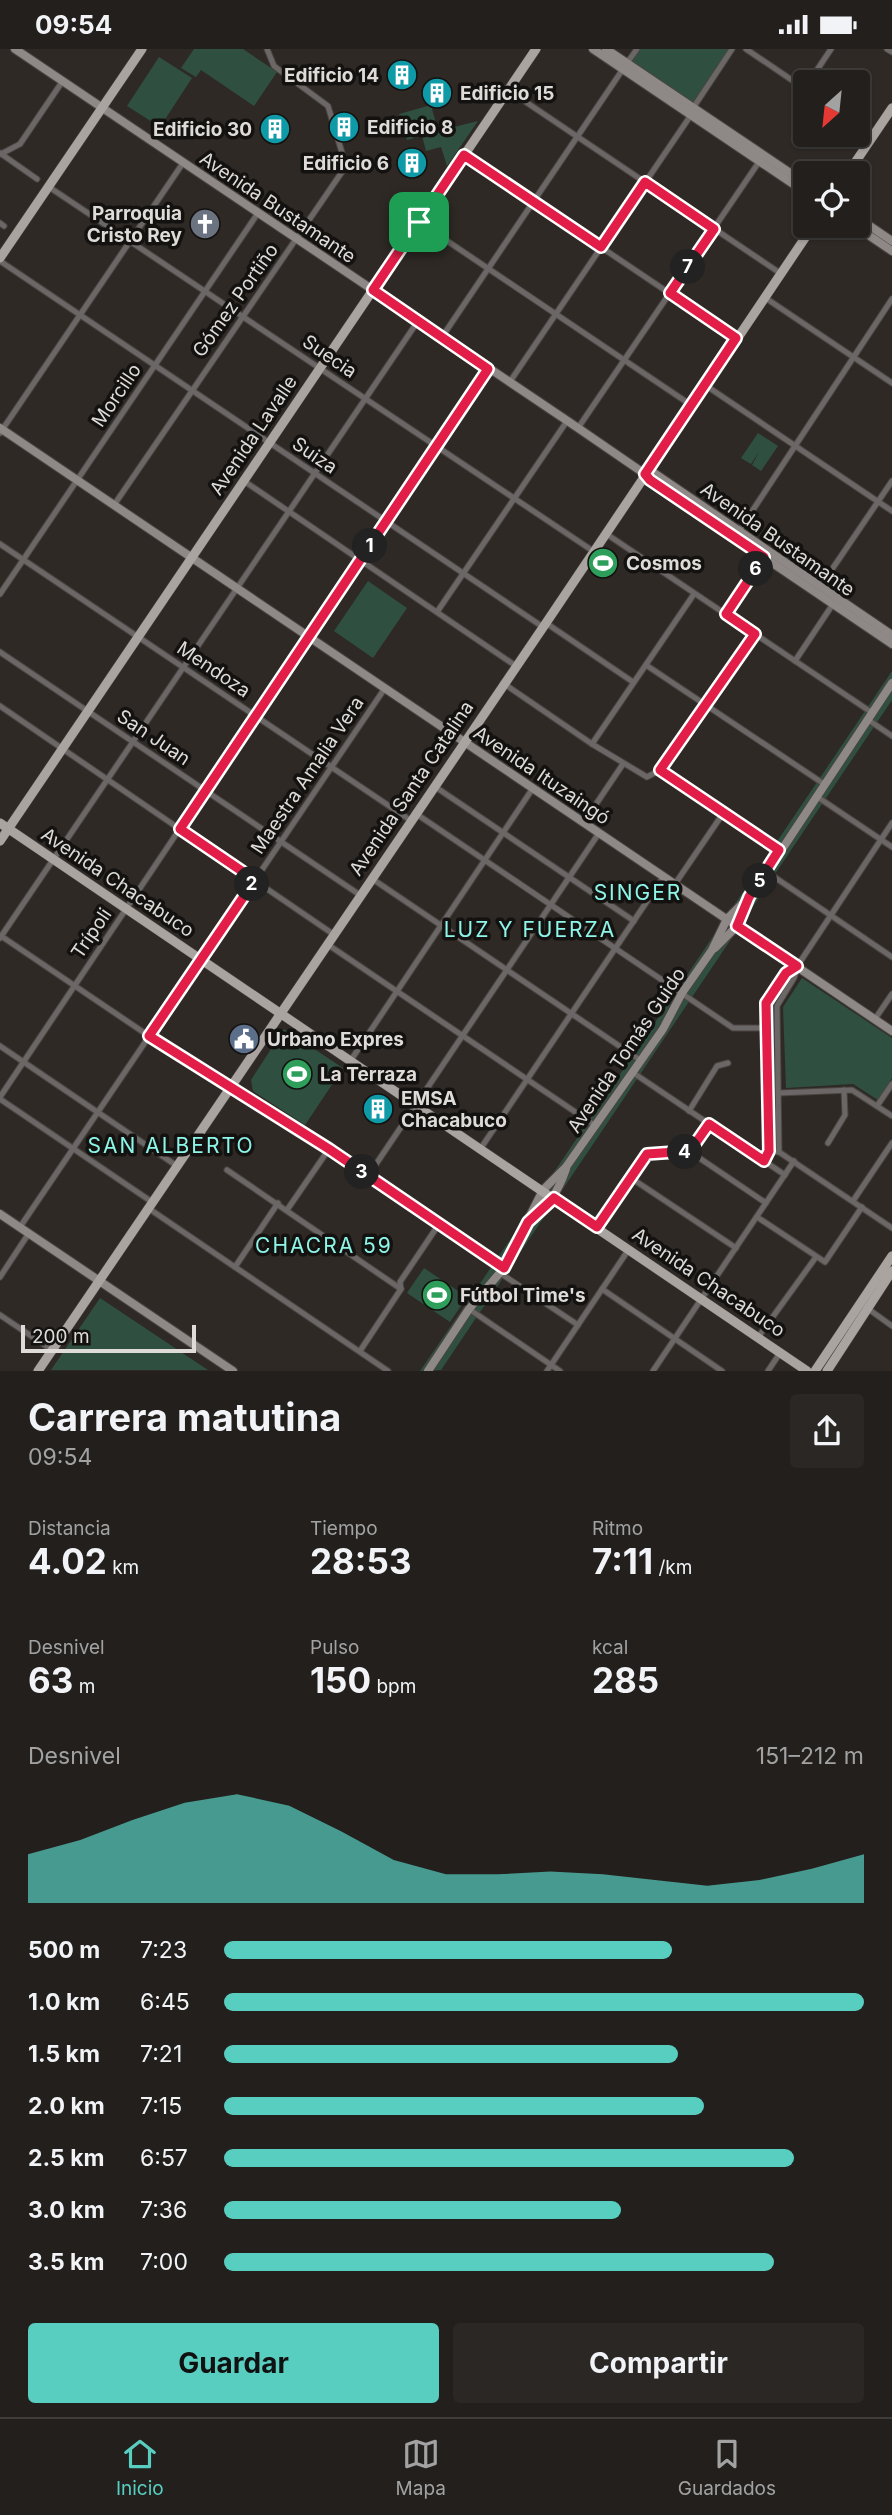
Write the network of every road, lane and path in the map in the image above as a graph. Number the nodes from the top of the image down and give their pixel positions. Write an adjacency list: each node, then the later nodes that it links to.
1 (15, 49): 16 (main road, Avenida Bustamante)
2 (142, 49): 18 (main road)
3 (267, 49): 41 (street, Gómez Portiño)
4 (536, 49): 17 (main road, Avenida Lavalle)
5 (593, 49): 13 (main road)
6 (606, 49): 13 (main road)
7 (637, 49): 13 (street)
8 (732, 49): 19 (street)
9 (746, 49): 15 (street)
10 (831, 49): 14 (street)
11 (887, 49): 12 (street)
12 (892, 53)
13 (625, 66): 19 (main road); 23 (street)
14 (817, 70)
15 (793, 80)
16 (62, 82): 18 (main road, Avenida Bustamante); 24 (street)
17 (508, 90): 23 (street); 25 (main road, Avenida Lavalle)
18 (102, 108): 28 (main road, Avenida Bustamante); 33 (main road)
19 (692, 111): 26 (main road); 31 (street)
20 (891, 111): 22 (main road)
21 (870, 132): 22 (street)
22 (874, 135): 27 (main road)
23 (578, 137): 31 (street); 34 (street)
24 (1, 154): 30 (street)
25 (464, 155): 34 (street); 36 (main road, Avenida Lavalle)
26 (762, 158): 29 (main road); 32 (main road); 38 (street)
27 (856, 161)
28 (183, 163): 35 (main road, Avenida Bustamante); 42 (street)
29 (793, 176)
30 (37, 179)
31 (645, 182): 38 (street); 44 (street)
32 (793, 183)
33 (49, 187): 42 (street, Suecia); 46 (main road)
34 (534, 202): 44 (street); 47 (street)
35 (258, 213): 41 (main road, Avenida Bustamante); 50 (street, Morcillo)
36 (419, 222): 47 (street); 49 (main road, Avenida Lavalle)
37 (870, 226): 43 (main road)
38 (714, 229): 48 (street); 51 (street)
39 (870, 236): 45 (main road)
40 (805, 238): 48 (main road, Avenida Santa Catalina)
41 (296, 239): 49 (main road, Avenida Bustamante); 56 (street, Gómez Portiño)
42 (130, 241): 50 (street, Suecia); 55 (street)
43 (892, 241)
44 (601, 247): 51 (street); 54 (street)
45 (892, 251)
46 (0, 260): 55 (street, Suiza)
47 (489, 268): 54 (street); 58 (street)
48 (780, 274): 52 (main road, Avenida Santa Catalina)
49 (373, 290): 57 (main road, Avenida Bustamante); 63 (main road, Avenida Lavalle)
50 (205, 291): 56 (street, Suecia); 62 (street, Morcillo)
51 (670, 293): 59 (street); 61 (street)
52 (764, 297): 59 (main road, Avenida Santa Catalina); 60 (street)
53 (892, 299): 60 (street)
54 (556, 314): 61 (street); 65 (street)
55 (80, 315): 62 (street, Suiza); 73 (street)
56 (243, 317): 63 (street, Suecia); 68 (street, Gómez Portiño)
57 (418, 321): 58 (main road, Avenida Bustamante); 69 (street)
58 (442, 337): 64 (main road, Avenida Bustamante)
59 (736, 338): 67 (main road, Avenida Santa Catalina)
60 (853, 357): 66 (street); 76 (street)
61 (624, 360): 70 (street); 72 (street)
62 (155, 366): 68 (street, Suiza); 79 (street, Morcillo)
63 (320, 368): 69 (street, Suecia); 74 (main road, Avenida Lavalle)
64 (488, 369): 65 (main road, Avenida Bustamante); 75 (street, Trípoli)
65 (509, 383): 71 (main road, Avenida Bustamante)
66 (892, 383)
67 (705, 384): 70 (main road, Avenida Santa Catalina); 76 (street)
68 (191, 391): 74 (street, Suiza); 85 (street, Gómez Portiño)
69 (365, 398): 75 (street, Suecia); 77 (street)
70 (691, 405): 78 (main road, Avenida Santa Catalina)
71 (567, 421): 72 (main road, Avenida Bustamante); 83 (street)
72 (578, 428): 78 (main road, Avenida Bustamante)
73 (1, 430): 79 (main road, Avenida Ituzaingó)
74 (270, 443): 77 (street, Suiza); 80 (main road, Avenida Lavalle)
75 (436, 446): 83 (street, Suecia); 88 (street, Trípoli)
76 (795, 446): 84 (street); 89 (street)
77 (314, 474): 86 (street); 88 (street, Suiza)
78 (645, 474): 82 (main road, Avenida Bustamante); 90 (main road, Avenida Santa Catalina)
79 (77, 480): 85 (main road, Avenida Ituzaingó); 96 (street, Morcillo)
80 (244, 481): 86 (street); 94 (main road, Avenida Lavalle)
81 (892, 481): 84 (street)
82 (677, 493): 89 (main road, Avenida Bustamante); 93 (main road, Avenida Bustamante)
83 (515, 498): 92 (street, Suecia); 97 (street)
84 (878, 501): 87 (street); 98 (street)
85 (114, 505): 94 (main road, Avenida Ituzaingó)
86 (289, 511): 95 (street); 99 (street)
87 (892, 511)
88 (386, 522): 95 (street, Trípoli); 97 (street, Suiza)
89 (738, 531): 98 (main road, Avenida Bustamante)
90 (605, 533): 92 (main road, Avenida Santa Catalina); 101 (street)
91 (0, 544): 96 (street, Mendoza)
92 (593, 551): 105 (main road, Avenida Santa Catalina)
93 (764, 557): 102 (main road, Avenida Bustamante); 104 (street)
94 (192, 558): 99 (main road, Avenida Ituzaingó); 108 (main road, Avenida Lavalle)
95 (360, 559): 103 (street); 109 (street, Trípoli)
96 (23, 560): 100 (street, Morcillo); 108 (street, Mendoza)
97 (464, 574): 103 (street); 105 (street, Suiza)
98 (820, 587): 107 (main road, Avenida Bustamante)
99 (237, 588): 109 (main road, Avenida Ituzaingó); 115 (street)
100 (0, 594)
101 (694, 594): 104 (street); 113 (street)
102 (833, 604): 110 (main road, Avenida Bustamante); 112 (street)
103 (438, 612): 114 (street)
104 (726, 614): 106 (street)
105 (544, 625): 114 (main road, Avenida Santa Catalina); 116 (street, Suiza)
106 (755, 634): 112 (street); 120 (street)
107 (892, 635)
108 (139, 636): 115 (street, Mendoza); 122 (main road, Avenida Lavalle)
109 (309, 636): 119 (main road, Avenida Ituzaingó); 123 (street, Trípoli)
110 (892, 644)
111 (0, 652): 122 (street, San Juan)
112 (795, 661): 124 (street)
113 (646, 665): 116 (street); 120 (street)
114 (516, 666): 117 (main road, Avenida Santa Catalina)
115 (184, 667): 123 (street, Mendoza); 127 (street)
116 (633, 682): 128 (street)
117 (503, 683): 126 (main road, Avenida Santa Catalina); 128 (street)
118 (892, 683): 124 (main road, Avenida Tomás Guido)
119 (385, 688): 126 (main road, Avenida Ituzaingó); 131 (street, Maestra Amalia Vera)
120 (706, 704): 132 (street); 134 (street)
121 (0, 706): 129 (street)
122 (88, 711): 127 (street, San Juan); 129 (main road, Avenida Lavalle)
123 (256, 715): 131 (street, Mendoza); 137 (street, Trípoli)
124 (869, 716): 125 (street); 134 (main road, Avenida Tomás Guido)
125 (892, 736)
126 (464, 741): 135 (main road, Avenida Santa Catalina); 136 (main road, Avenida Ituzaingó)
127 (133, 742): 133 (street); 137 (street, San Juan)
128 (592, 744): 130 (street)
129 (63, 748): 133 (street); 143 (main road, Avenida Lavalle)
130 (623, 764): 132 (street); 141 (street)
131 (331, 767): 140 (street, Mendoza); 149 (street, Maestra Amalia Vera)
132 (660, 770): 139 (street)
133 (108, 779): 144 (street); 152 (street)
134 (824, 784): 138 (main road, Avenida Tomás Guido)
135 (434, 786): 140 (main road, Avenida Santa Catalina); 145 (street)
136 (533, 788): 141 (main road, Avenida Ituzaingó); 145 (street)
137 (205, 790): 144 (street, Trípoli); 149 (street, San Juan)
138 (816, 796): 147 (street); 151 (main road, Avenida Tomás Guido)
139 (724, 812): 151 (street); 159 (street)
140 (413, 816): 153 (street, Mendoza); 157 (main road, Avenida Santa Catalina)
141 (583, 822): 146 (main road, Avenida Ituzaingó)
142 (892, 823): 147 (street)
143 (4, 826): 148 (main road, Avenida Lavalle); 152 (main road, Avenida Chacabuco)
144 (180, 829): 158 (street); 163 (street, Trípoli)
145 (503, 832): 153 (street); 156 (street)
146 (599, 833): 155 (main road, Avenida Ituzaingó); 156 (street)
147 (881, 839): 150 (street); 164 (street)
148 (0, 841)
149 (281, 841): 158 (street, Maestra Amalia Vera); 160 (street, San Juan)
150 (892, 847)
151 (779, 850): 154 (main road, Avenida Tomás Guido)
152 (53, 859): 163 (main road, Avenida Chacabuco); 170 (street)
153 (485, 860): 162 (street, Mendoza); 167 (street)
154 (767, 872): 161 (main road, Avenida Tomás Guido); 164 (street)
155 (664, 876): 159 (main road, Avenida Ituzaingó); 166 (street)
156 (569, 877): 162 (street); 166 (street)
157 (371, 879): 160 (main road, Avenida Santa Catalina); 167 (street)
158 (255, 880): 169 (street); 175 (street, Maestra Amalia Vera)
159 (675, 884): 165 (main road, Avenida Ituzaingó)
160 (360, 895): 169 (main road, Avenida Santa Catalina)
161 (749, 897): 165 (main road, Avenida Tomás Guido); 168 (main road, Avenida Tomás Guido)
162 (551, 904): 172 (street, Mendoza); 177 (street)
163 (126, 909): 175 (main road, Avenida Chacabuco); 178 (street, Trípoli)
164 (831, 916): 174 (street); 176 (street)
165 (727, 919): 168 (main road, Avenida Ituzaingó); 173 (main road, Avenida Tomás Guido)
166 (634, 921): 172 (street)
167 (441, 926): 177 (street); 179 (street)
168 (737, 926): 173 (main road, Avenida Tomás Guido); 176 (main road, Avenida Ituzaingó)
169 (333, 934): 171 (main road, Avenida Santa Catalina)
170 (0, 937): 178 (street)
171 (327, 944): 179 (street); 182 (main road, Avenida Santa Catalina)
172 (616, 948): 180 (street, Mendoza); 183 (street)
173 (712, 950): 180 (main road, Avenida Tomás Guido)
174 (892, 957)
175 (201, 959): 182 (main road, Avenida Chacabuco); 188 (street, Maestra Amalia Vera)
176 (797, 966): 184 (main road, Avenida Ituzaingó); 185 (street); 199 (street)
177 (506, 970): 183 (street); 187 (street)
178 (74, 986): 188 (street); 192 (street, Trípoli)
179 (396, 992): 187 (street); 190 (street)
180 (682, 993): 185 (street, Mendoza); 191 (main road, Avenida Tomás Guido)
181 (892, 994): 184 (street)
182 (280, 1012): 190 (main road, Avenida Chacabuco); 197 (main road, Avenida Santa Catalina)
183 (571, 1014): 191 (street); 195 (street)
184 (875, 1019): 186 (main road, Avenida Ituzaingó)
185 (766, 1028): 214 (street)
186 (892, 1031)
187 (462, 1035): 195 (street); 201 (street)
188 (149, 1036): 197 (street); 204 (street, Maestra Amalia Vera)
189 (0, 1046): 192 (street)
190 (351, 1060): 201 (main road, Avenida Chacabuco)
191 (640, 1060): 194 (main road, Avenida Tomás Guido)
192 (23, 1062): 200 (street, Trípoli); 204 (street)
193 (728, 1063): 203 (street)
194 (632, 1072): 203 (street); 207 (main road, Avenida Tomás Guido)
195 (527, 1079): 207 (street); 211 (street)
196 (892, 1084): 202 (street)
197 (230, 1086): 212 (street); 217 (main road, Avenida Santa Catalina)
198 (844, 1090): 199 (street); 202 (street); 208 (street)
199 (779, 1093): 214 (street)
200 (0, 1098): 210 (street)
201 (416, 1104): 211 (main road, Avenida Chacabuco); 221 (street)
202 (877, 1106): 205 (street)
203 (690, 1111): 206 (street)
204 (97, 1112): 210 (street, Maestra Amalia Vera); 217 (street)
205 (892, 1116)
206 (709, 1124): 213 (street); 215 (street)
207 (596, 1126): 218 (main road, Avenida Tomás Guido)
208 (828, 1143)
209 (892, 1143): 225 (street)
210 (73, 1148): 228 (street); 235 (street, Maestra Amalia Vera)
211 (481, 1148): 223 (main road, Avenida Chacabuco)
212 (329, 1149): 221 (street); 230 (street)
213 (690, 1151): 222 (street); 227 (street)
214 (774, 1151): 215 (street); 216 (street)
215 (764, 1161): 220 (street)
216 (794, 1161): 220 (street); 225 (street)
217 (177, 1166): 228 (main road, Avenida Santa Catalina)
218 (566, 1167): 223 (main road, Avenida Tomás Guido); 224 (main road, Avenida Tomás Guido)
219 (227, 1170): 226 (street)
220 (785, 1175): 227 (street)
221 (368, 1176): 234 (street)
222 (631, 1178): 236 (street); 239 (street)
223 (543, 1190): 224 (main road, Avenida Chacabuco); 233 (main road, Avenida Tomás Guido)
224 (554, 1198): 233 (main road, Avenida Tomás Guido); 236 (main road, Avenida Chacabuco)
225 (853, 1201): 229 (street)
226 (278, 1203): 230 (street); 243 (street)
227 (766, 1203): 232 (street)
228 (150, 1205): 243 (street); 247 (main road, Avenida Santa Catalina)
229 (862, 1207): 237 (street); 242 (street)
230 (287, 1210): 248 (street)
231 (0, 1214): 235 (main road)
232 (757, 1217): 239 (street); 242 (street)
233 (528, 1222): 244 (main road, Avenida Tomás Guido)
234 (439, 1224): 244 (street); 248 (street)
235 (19, 1227): 238 (main road)
236 (597, 1227): 240 (main road, Avenida Chacabuco)
237 (892, 1228)
238 (29, 1233): 246 (street); 247 (main road)
239 (736, 1248): 250 (street)
240 (629, 1249): 249 (street); 250 (main road, Avenida Chacabuco)
241 (892, 1256): 271 (main road)
242 (816, 1257): 256 (street)
243 (235, 1267): 259 (street)
244 (502, 1270): 252 (main road, Avenida Tomás Guido); 254 (street)
245 (892, 1271): 251 (main road)
246 (0, 1277)
247 (99, 1280): 258 (main road, Avenida Santa Catalina); 263 (main road)
248 (401, 1289): 259 (street)
249 (602, 1289): 254 (street); 257 (street)
250 (702, 1299): 256 (main road, Avenida Chacabuco); 257 (street)
251 (867, 1308): 255 (street); 272 (main road)
252 (469, 1310): 261 (street); 265 (main road, Avenida Tomás Guido)
253 (0, 1315): 258 (street)
254 (578, 1325): 261 (street)
255 (892, 1325)
256 (759, 1336): 260 (main road, Avenida Chacabuco)
257 (675, 1338): 267 (street); 268 (street)
258 (52, 1350): 262 (main road, Avenida Santa Catalina)
259 (360, 1351): 264 (street)
260 (781, 1352): 269 (street); 270 (main road, Avenida Chacabuco)
261 (549, 1367): 266 (street)
262 (38, 1370)
263 (233, 1370)
264 (388, 1370)
265 (429, 1370)
266 (560, 1370)
267 (653, 1370)
268 (722, 1370)
269 (768, 1370)
270 (807, 1370)
271 (815, 1370)
272 (827, 1370)

